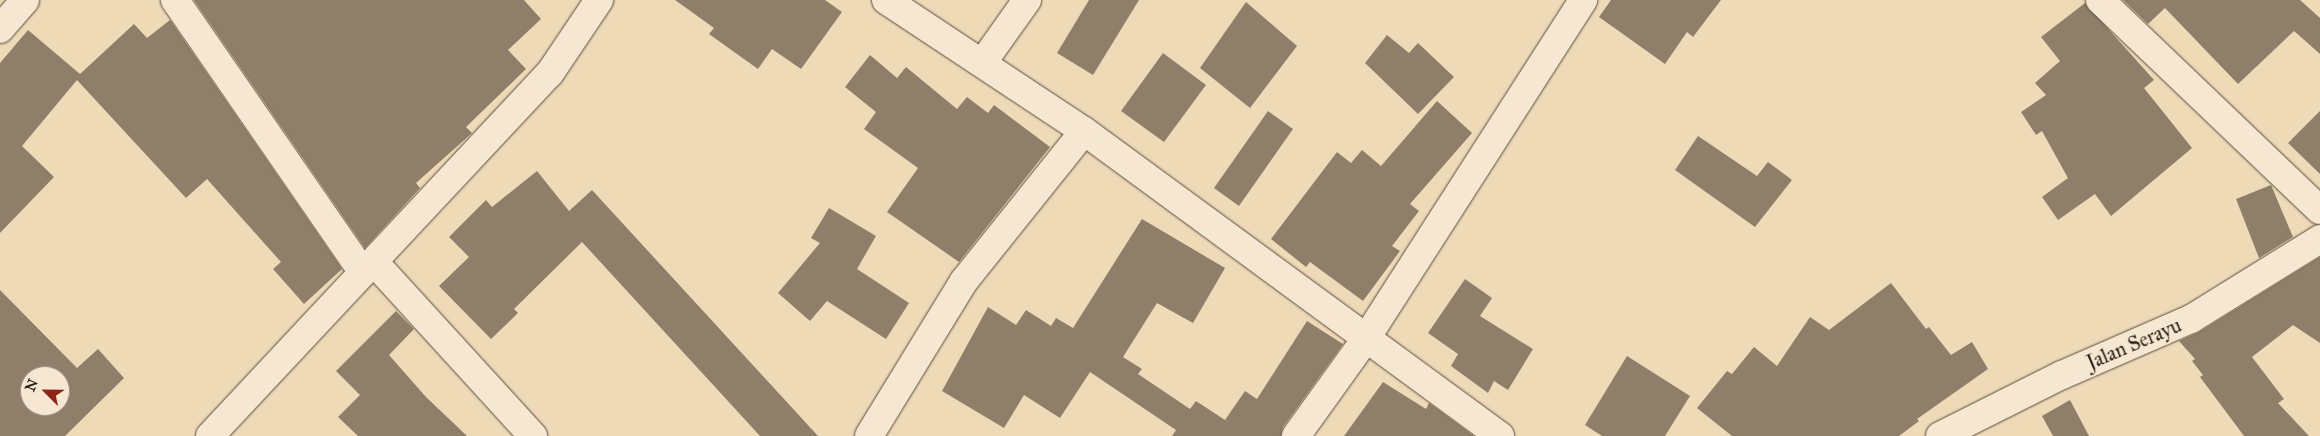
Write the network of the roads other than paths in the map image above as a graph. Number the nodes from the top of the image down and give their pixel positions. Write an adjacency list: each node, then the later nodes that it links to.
1 (25, 0): 8 (street)
2 (175, 0): 13 (street)
3 (599, 0): 13 (street)
4 (886, 0): 9 (street)
5 (1027, 0): 9 (street)
6 (1583, 0): 14 (street)
7 (2100, 0): 11 (street)
8 (0, 29)
9 (983, 62): 10 (street)
10 (1084, 131): 14 (street); 17 (street)
11 (2320, 210)
12 (2320, 239): 20 (street, Jalan Serayu)
13 (368, 268): 15 (street); 16 (street)
14 (1365, 340): 18 (street); 19 (street)
15 (210, 436)
16 (533, 436)
17 (869, 436)
18 (1296, 436)
19 (1500, 436)
20 (1940, 436)

